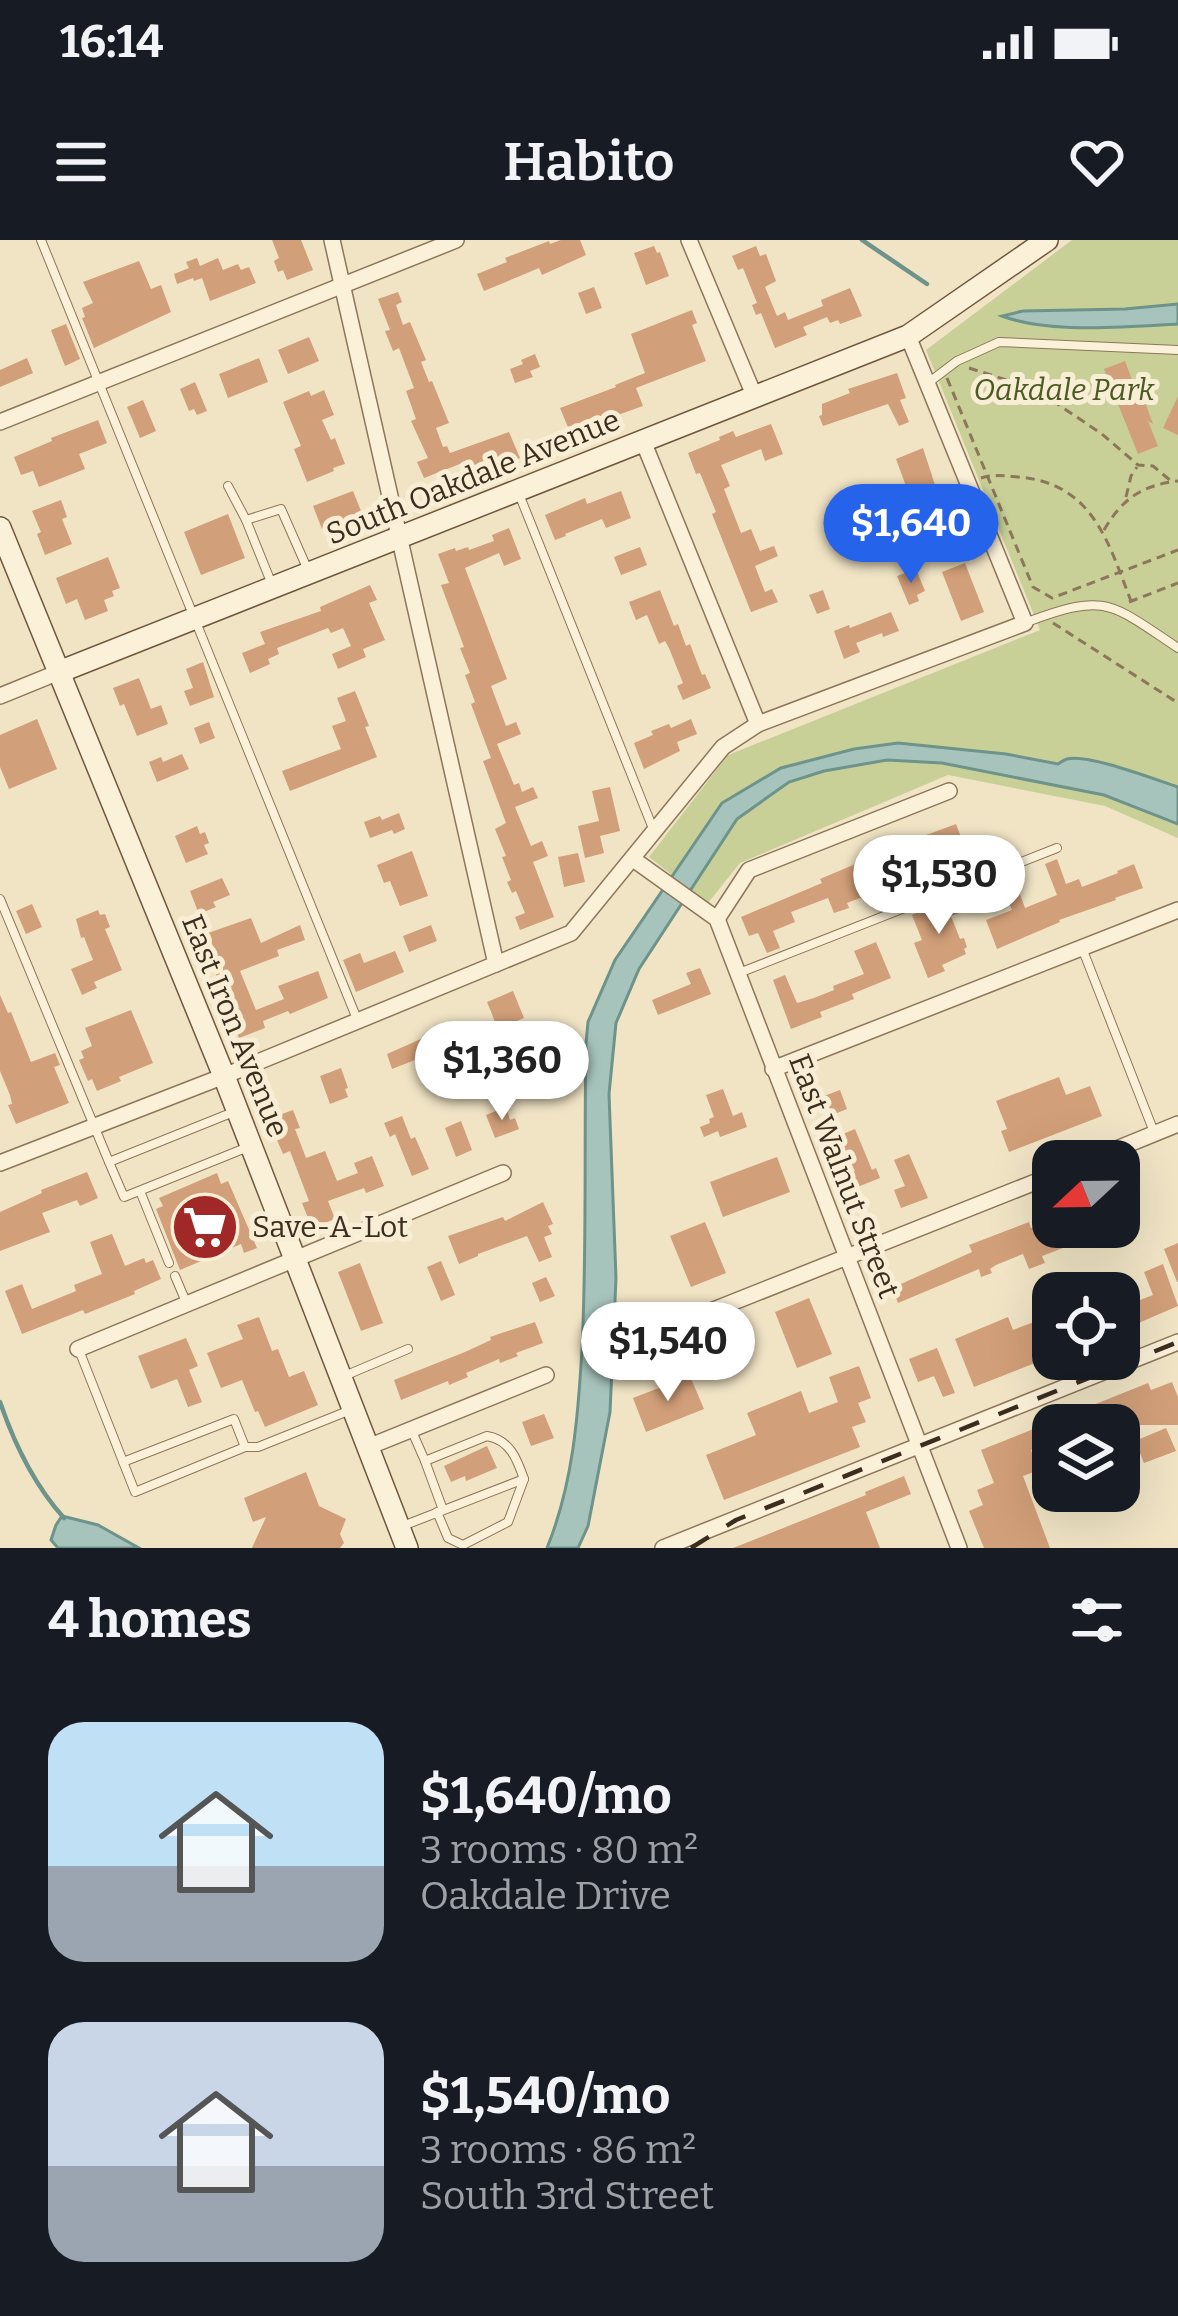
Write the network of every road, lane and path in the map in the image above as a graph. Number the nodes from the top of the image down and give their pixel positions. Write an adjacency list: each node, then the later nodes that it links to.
1 (41, 240): 11 (lane)
2 (332, 240): 6 (street)
3 (456, 240): 6 (street)
4 (689, 240): 13 (street)
5 (1047, 240): 7 (street, South Oakdale Avenue)
6 (342, 285): 11 (street); 27 (street)
7 (908, 336): 12 (street); 13 (street, South Oakdale Avenue)
8 (1178, 350): 9 (lane)
9 (957, 362): 10 (lane); 16 (path)
10 (944, 371): 12 (lane); 17 (path)
11 (99, 382): 14 (street); 36 (lane)
12 (928, 382): 19 (street)
13 (754, 395): 15 (street, South Oakdale Avenue)
14 (0, 422)
15 (643, 441): 22 (street, South Oakdale Avenue); 44 (street)
16 (1138, 465): 20 (path); 23 (path)
17 (987, 476): 19 (path); 26 (path); 29 (path)
18 (1178, 481): 20 (path)
19 (968, 482): 37 (street)
20 (1171, 482): 23 (path)
21 (228, 486): 24 (lane)
22 (518, 491): 27 (street, South Oakdale Avenue); 46 (lane)
23 (1126, 499): 26 (path)
24 (246, 520): 30 (lane); 32 (lane)
25 (0, 528): 39 (street, East Iron Avenue)
26 (1103, 531): 29 (path)
27 (401, 539): 30 (street, South Oakdale Avenue); 53 (street)
28 (1178, 550): 29 (path)
29 (1120, 573): 33 (path)
30 (310, 574): 32 (street, South Oakdale Avenue)
31 (1178, 583): 33 (path)
32 (273, 589): 36 (street, South Oakdale Avenue)
33 (1131, 601): 34 (path)
34 (1116, 607): 35 (lane); 38 (lane)
35 (1042, 616): 37 (lane); 41 (path)
36 (195, 619): 39 (street, South Oakdale Avenue); 55 (lane)
37 (1025, 623): 44 (street)
38 (1178, 648)
39 (59, 672): 42 (street); 57 (street, East Iron Avenue)
40 (1178, 690): 41 (path)
41 (1167, 695): 43 (path)
42 (0, 696)
43 (1178, 703)
44 (758, 724): 46 (street)
45 (949, 791): 51 (street)
46 (655, 832): 48 (street)
47 (1057, 848): 54 (lane)
48 (640, 864): 51 (street); 53 (street)
49 (0, 899): 60 (lane)
50 (1178, 910): 52 (street)
51 (717, 919): 54 (street, East Walnut Street)
52 (1082, 948): 56 (street); 61 (lane)
53 (496, 964): 55 (street)
54 (737, 974): 56 (street, East Walnut Street)
55 (358, 1020): 57 (street)
56 (773, 1069): 69 (street, East Walnut Street)
57 (224, 1076): 58 (street, East Iron Avenue); 60 (street)
58 (237, 1111): 63 (street, East Iron Avenue); 65 (lane)
59 (1178, 1124): 61 (street)
60 (94, 1126): 64 (street); 65 (lane)
61 (1155, 1134): 62 (street)
62 (1140, 1140)
63 (250, 1146): 68 (lane); 70 (street, East Iron Avenue)
64 (0, 1161)
65 (109, 1162): 68 (lane)
66 (503, 1173): 70 (street)
67 (1032, 1182): 69 (street)
68 (140, 1191): 71 (lane)
69 (846, 1257): 74 (street); 82 (street, East Walnut Street)
70 (294, 1258): 73 (street); 79 (street, East Iron Avenue)
71 (169, 1263)
72 (175, 1276): 73 (lane)
73 (187, 1304): 76 (street)
74 (643, 1338)
75 (1178, 1342): 82 (street)
76 (78, 1349): 86 (lane)
77 (408, 1349): 79 (lane)
78 (545, 1375): 81 (street)
79 (340, 1378): 80 (street, East Iron Avenue)
80 (353, 1409): 83 (lane); 84 (street, East Iron Avenue)
81 (411, 1429): 84 (street); 85 (lane)
82 (919, 1444): 90 (street); 91 (street, East Walnut Street)
83 (244, 1447): 86 (lane); 86 (lane)
84 (368, 1447): 89 (street, East Iron Avenue)
85 (425, 1461): 87 (lane); 88 (lane)
86 (123, 1462)
87 (524, 1479): 88 (lane); 88 (lane)
88 (440, 1511): 89 (lane)
89 (403, 1538)
90 (663, 1548)
91 (959, 1548)

